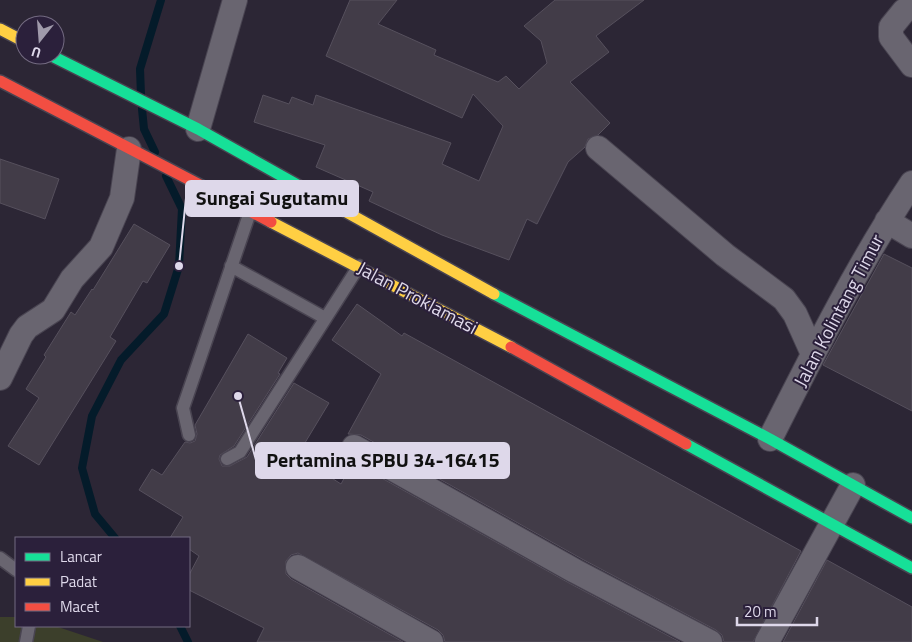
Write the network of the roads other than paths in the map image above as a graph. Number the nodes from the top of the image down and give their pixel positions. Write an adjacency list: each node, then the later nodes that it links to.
1 (235, 0): 8 (street)
2 (912, 6): 6 (street)
3 (0, 29): 4 (street)
4 (15, 37)
5 (65, 63): 8 (street, Jalan Proklamasi)
6 (912, 65)
7 (0, 81): 10 (street, Jalan Proklamasi)
8 (188, 125): 21 (street, Jalan Proklamasi)
9 (598, 148): 18 (street)
10 (134, 151): 12 (street, Jalan Proklamasi); 19 (street)
11 (912, 184): 13 (street, Jalan Kolintang Timur)
12 (250, 212): 15 (lane); 16 (street, Jalan Proklamasi)
13 (887, 221): 14 (street); 18 (street, Jalan Kolintang Timur)
14 (912, 236)
15 (231, 266): 17 (lane); 20 (lane)
16 (359, 266): 17 (lane); 26 (street, Jalan Proklamasi)
17 (325, 318): 23 (lane)
18 (813, 354): 21 (street, Jalan Kolintang Timur)
19 (0, 378)
20 (190, 435)
21 (770, 439): 24 (street, Jalan Proklamasi)
22 (354, 447): 34 (street)
23 (228, 459)
24 (853, 485): 25 (street, Jalan Proklamasi); 26 (street)
25 (912, 518)
26 (831, 523): 29 (street, Jalan Proklamasi); 35 (street)
27 (0, 558): 30 (lane)
28 (298, 567): 33 (street)
29 (912, 568)
30 (15, 569)
31 (29, 627): 32 (lane)
32 (26, 642)
33 (431, 642)
34 (710, 642)
35 (767, 642)

